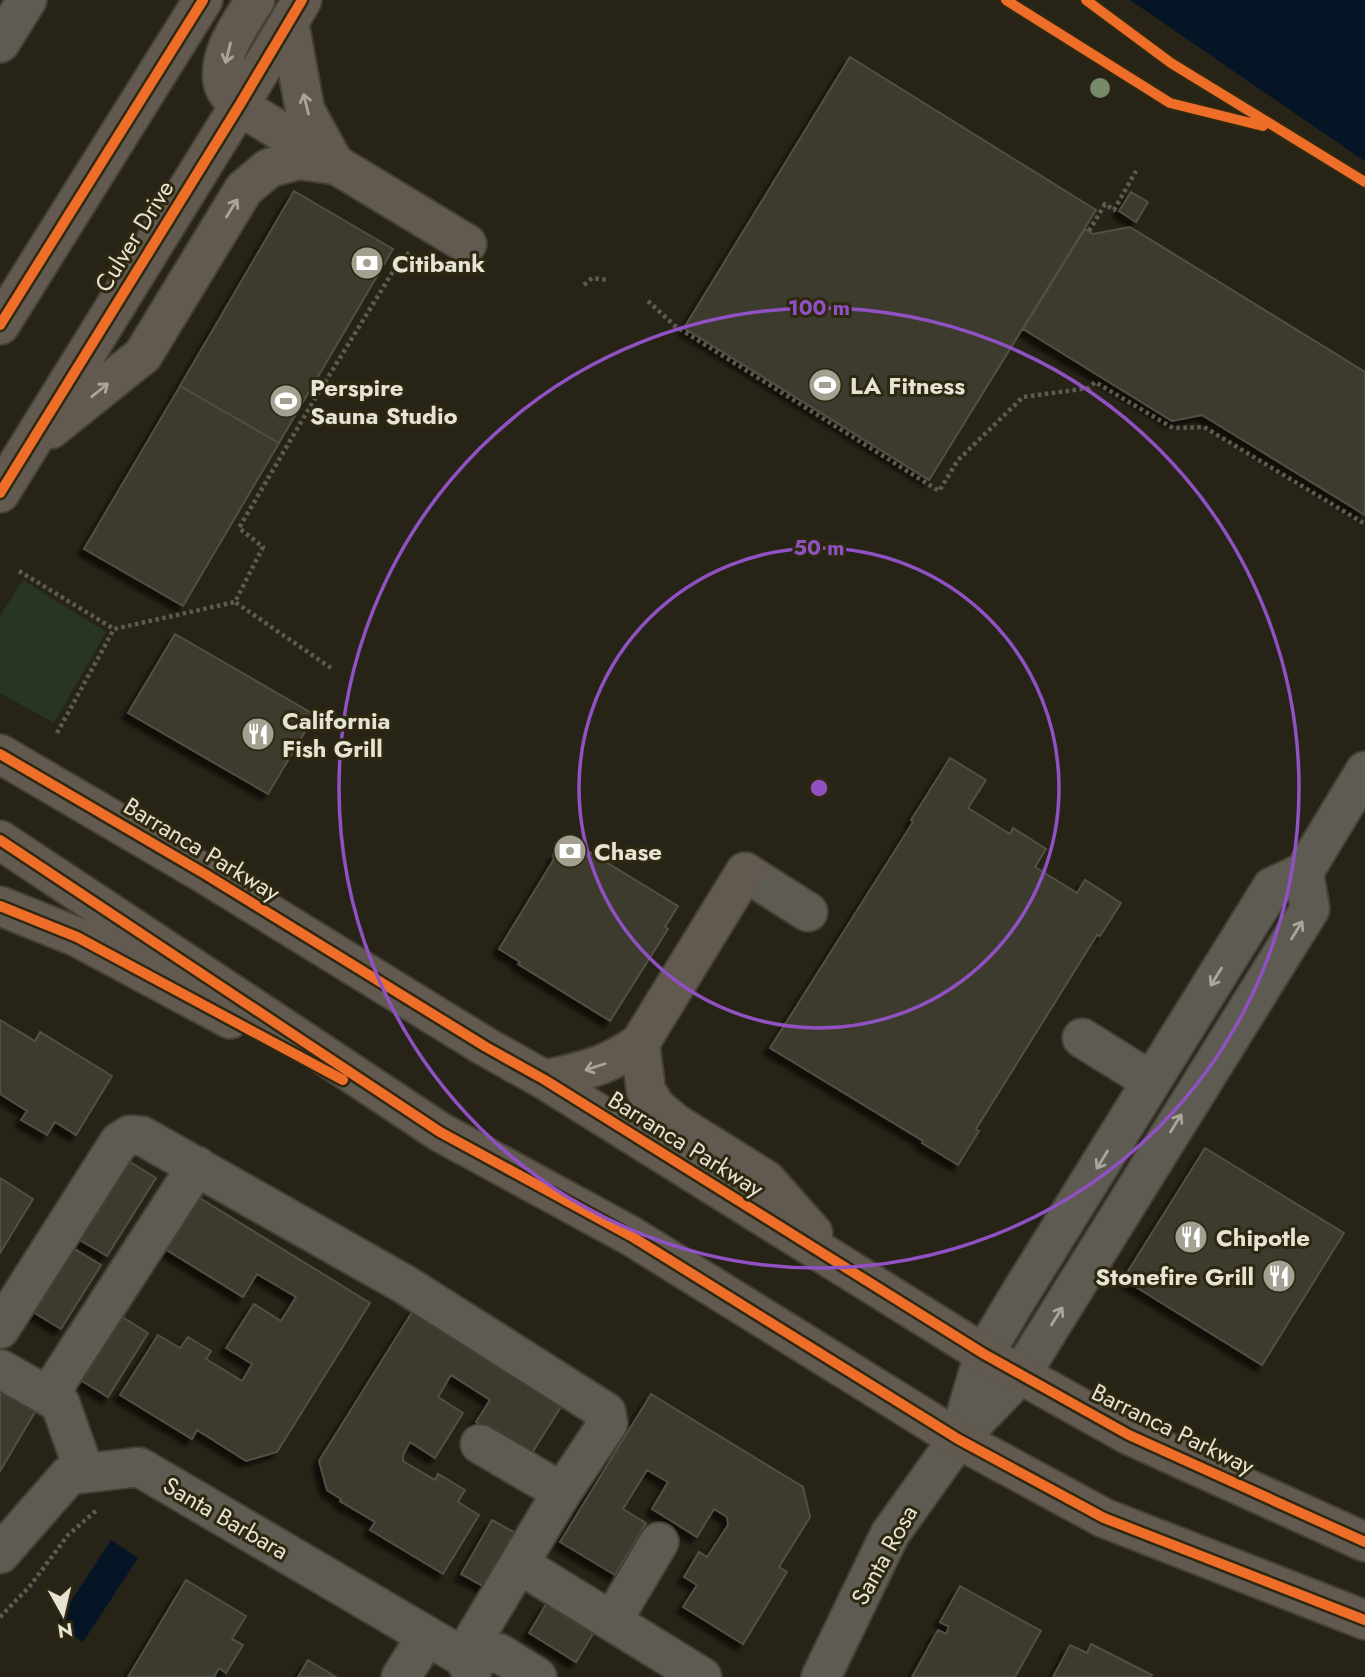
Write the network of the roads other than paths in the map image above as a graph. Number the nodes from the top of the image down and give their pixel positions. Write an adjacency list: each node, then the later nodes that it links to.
1 (27, 0): 5 (street)
2 (203, 0): 9 (main road)
3 (255, 0): 6 (main road, one-way to 6)
4 (295, 11): 6 (main road, Culver Drive); 7 (main road, one-way to 4)
5 (0, 43)
6 (239, 106): 7 (main road); 10 (main road, Culver Drive)
7 (335, 165): 8 (main road); 10 (main road, one-way to 7)
8 (467, 244)
9 (0, 325)
10 (28, 448): 11 (main road, Culver Drive)
11 (0, 493)
12 (0, 754): 21 (main road, Barranca Parkway)
13 (1365, 771): 16 (street)
14 (0, 840): 23 (main road)
15 (745, 872): 18 (street); 20 (main road)
16 (1304, 872): 22 (street, Santa Rosa, one-way to 22); 30 (street, Santa Rosa, one-way to 16)
17 (0, 906): 23 (main road)
18 (808, 912)
19 (1082, 1038): 22 (street)
20 (640, 1043): 21 (main road, one-way to 21); 25 (main road)
21 (545, 1080): 25 (main road, Barranca Parkway)
22 (1151, 1081): 28 (street, Santa Rosa, one-way to 28)
23 (440, 1132): 32 (main road)
24 (197, 1166): 26 (street); 31 (street); 35 (street)
25 (842, 1266): 28 (main road, Barranca Parkway)
26 (13, 1278): 27 (street)
27 (0, 1329)
28 (984, 1354): 30 (main road, Barranca Parkway); 32 (street, Santa Rosa)
29 (0, 1369): 31 (street)
30 (1021, 1374): 32 (street, Santa Rosa); 36 (main road, Barranca Parkway)
31 (48, 1396): 34 (street)
32 (958, 1439): 40 (main road); 47 (street, Santa Rosa)
33 (480, 1444): 35 (street)
34 (85, 1473): 38 (street, Santa Barbara); 42 (street, Santa Barbara)
35 (562, 1492): 39 (street)
36 (1361, 1539)
37 (659, 1542): 41 (street)
38 (0, 1554)
39 (519, 1564): 41 (street); 43 (street)
40 (1365, 1620)
41 (612, 1621): 46 (street)
42 (428, 1636): 43 (street, Santa Barbara); 44 (street)
43 (469, 1667): 45 (street)
44 (401, 1677)
45 (537, 1677)
46 (702, 1677)
47 (821, 1677)

